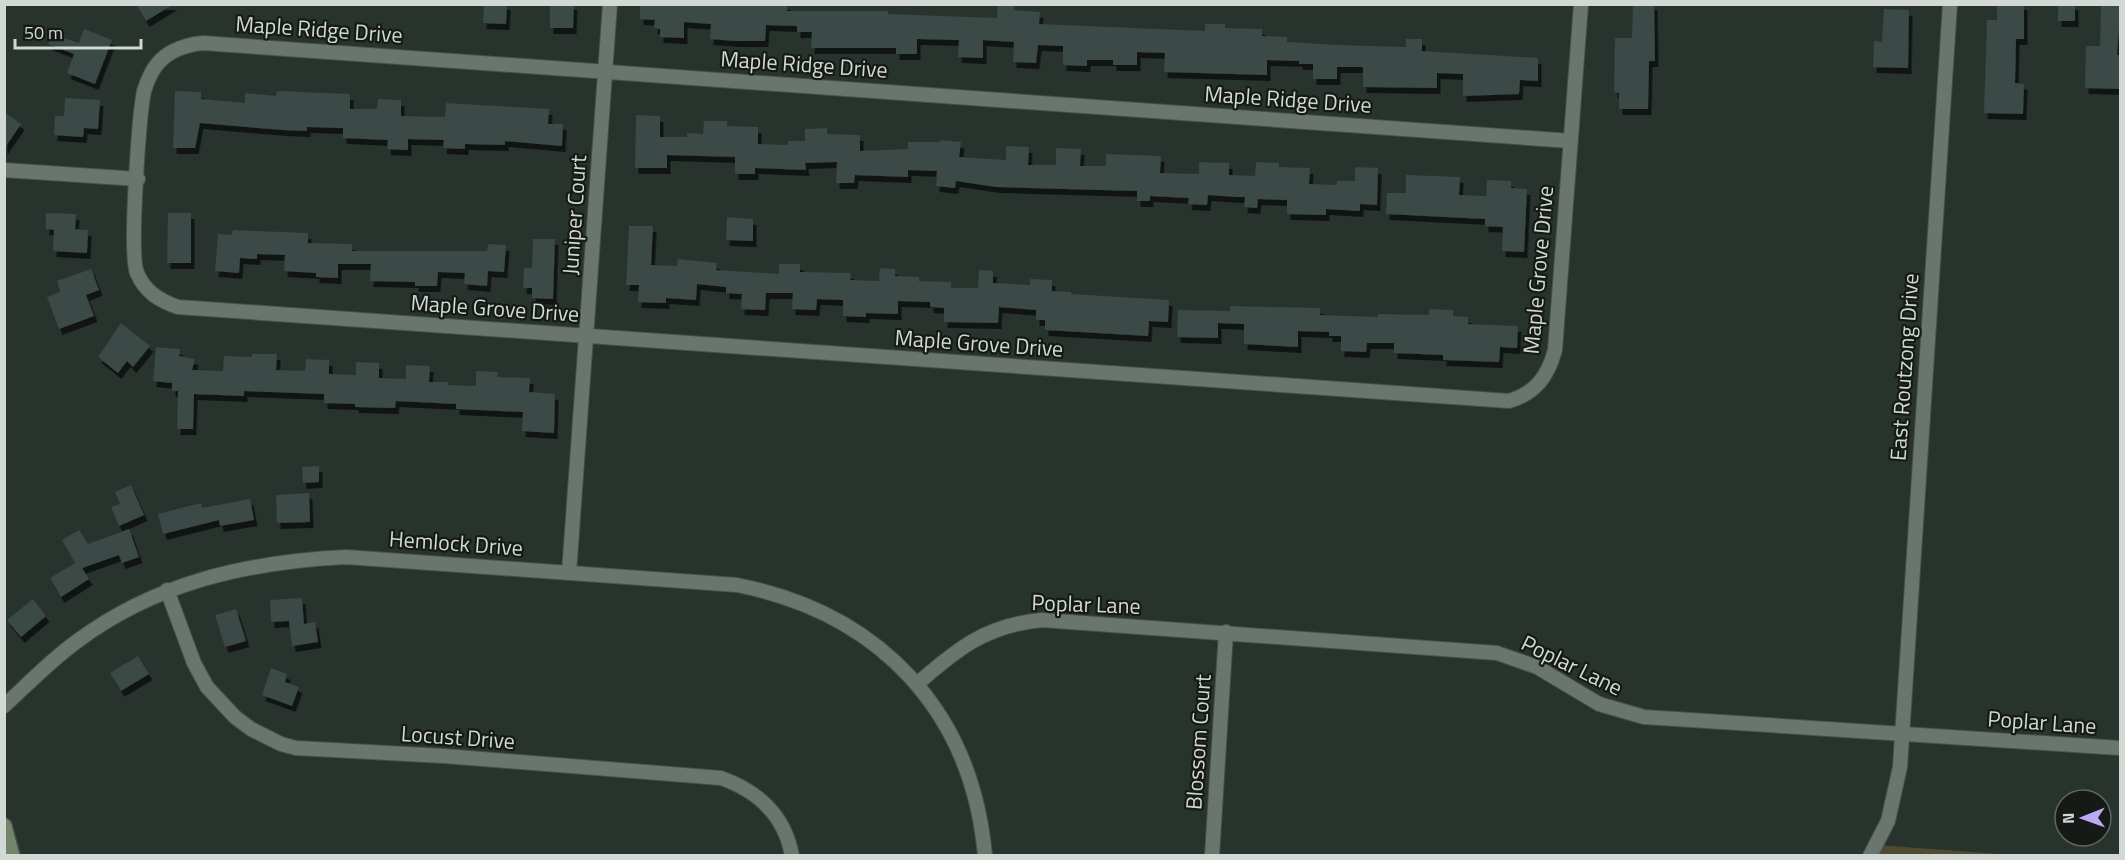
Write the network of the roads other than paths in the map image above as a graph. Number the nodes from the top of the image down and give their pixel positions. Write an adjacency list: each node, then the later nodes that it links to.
1 (610, 4): 4 (street, Juniper Court)
2 (1581, 4): 5 (street, Maple Grove Drive)
3 (1950, 4): 14 (street, East Routzong Drive)
4 (606, 70): 5 (street, Maple Ridge Drive); 7 (street, Maple Ridge Drive); 8 (street, Juniper Court)
5 (1571, 141): 8 (street, Maple Grove Drive)
6 (4, 170): 7 (street)
7 (138, 178): 8 (street, Maple Grove Drive)
8 (586, 335): 9 (street, Juniper Court)
9 (569, 573): 10 (street, Hemlock Drive); 12 (street, Hemlock Drive)
10 (167, 590): 13 (street, Hemlock Drive); 18 (street, Locust Drive)
11 (1226, 632): 12 (street, Poplar Lane); 14 (street, Poplar Lane); 20 (street, Blossom Court)
12 (917, 684): 19 (street, Hemlock Drive)
13 (4, 706)
14 (1902, 733): 15 (street, Poplar Lane); 21 (street, East Routzong Drive)
15 (2121, 748)
16 (4, 826): 17 (street)
17 (12, 855)
18 (792, 855)
19 (985, 855)
20 (1212, 855)
21 (1870, 855)

